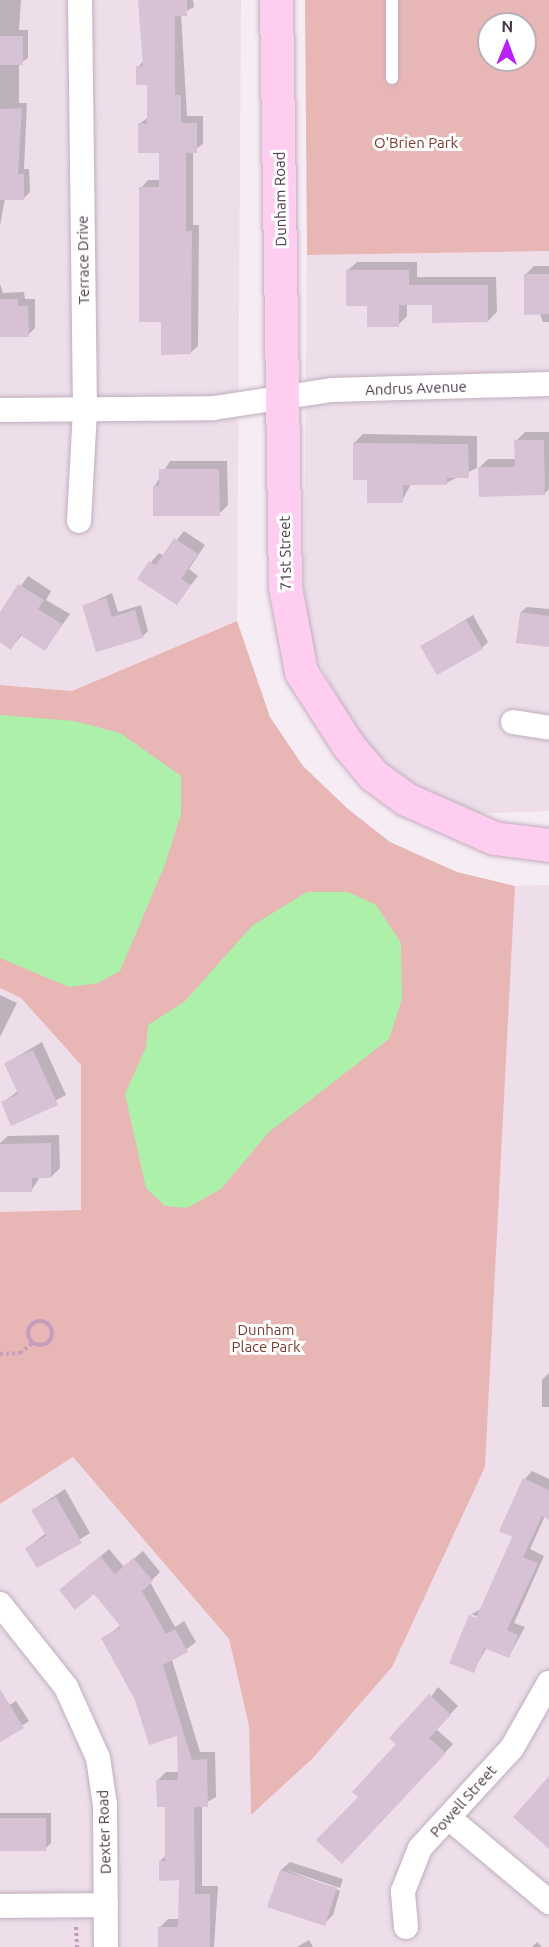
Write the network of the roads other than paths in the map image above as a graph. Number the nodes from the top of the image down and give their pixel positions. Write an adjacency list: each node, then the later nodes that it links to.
1 (80, 0): 7 (street, Terrace Drive)
2 (276, 0): 6 (street, Dunham Road)
3 (392, 0): 4 (lane)
4 (392, 78)
5 (549, 384): 6 (street, Andrus Avenue)
6 (283, 398): 7 (street); 12 (street, 71st Street)
7 (85, 410): 8 (street); 9 (street, Terrace Drive)
8 (0, 411)
9 (79, 521)
10 (513, 722): 11 (street)
11 (549, 728)
12 (549, 845)
13 (0, 1604): 17 (street, Dexter Road)
14 (549, 1683): 15 (street, Powell Street)
15 (449, 1818): 16 (street); 19 (street, Powell Street)
16 (549, 1902)
17 (106, 1905): 18 (street); 20 (street, Dexter Road)
18 (0, 1906)
19 (406, 1927)
20 (106, 1947)

